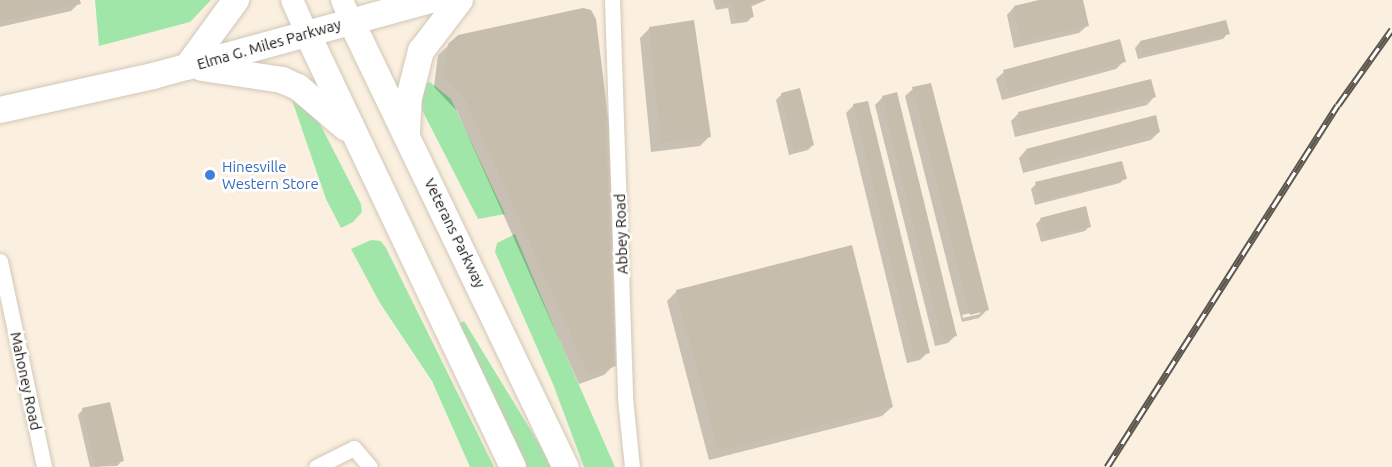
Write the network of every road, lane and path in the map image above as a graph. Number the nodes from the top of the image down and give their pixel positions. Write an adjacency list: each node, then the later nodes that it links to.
1 (236, 0): 8 (main road)
2 (292, 0): 7 (main road)
3 (431, 0): 6 (main road, Elma G. Miles Parkway)
4 (460, 0): 10 (main road)
5 (612, 0): 18 (street, Abbey Road)
6 (347, 10): 7 (main road, Elma G. Miles Parkway); 10 (main road, Veterans Parkway)
7 (307, 33): 8 (main road, Elma G. Miles Parkway); 11 (main road)
8 (187, 67): 9 (main road, Elma G. Miles Parkway); 11 (main road)
9 (0, 110)
10 (407, 135): 17 (main road, Veterans Parkway)
11 (358, 140): 16 (main road)
12 (0, 261): 13 (street, Mahoney Road)
13 (44, 467)
14 (316, 467): 15 (street)
15 (370, 467)
16 (513, 467)
17 (566, 467)
18 (632, 467)

